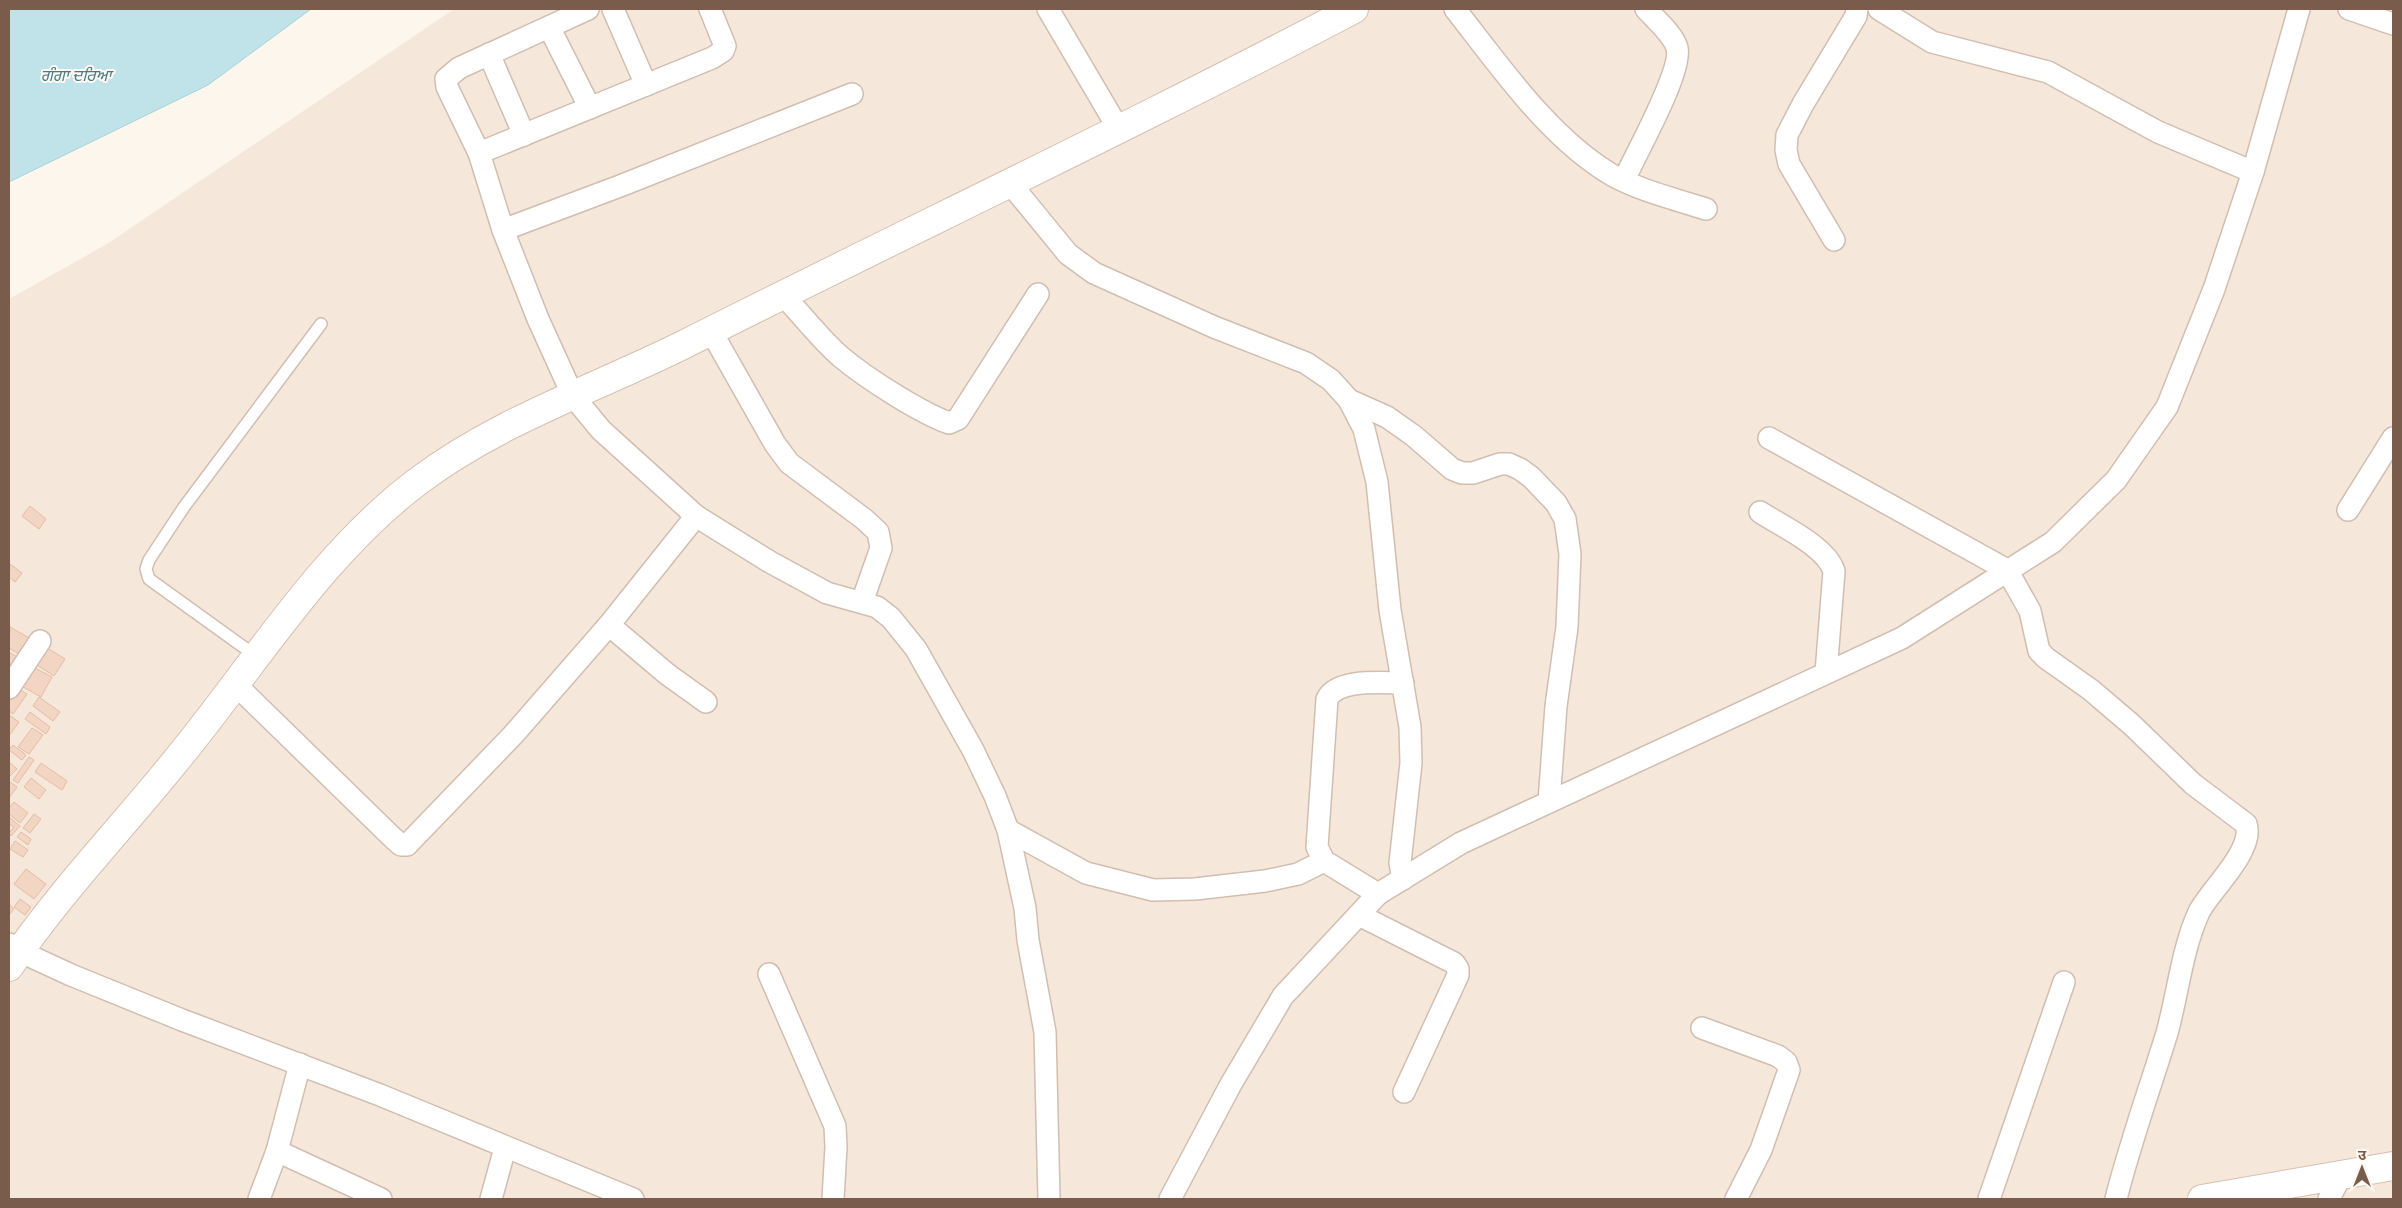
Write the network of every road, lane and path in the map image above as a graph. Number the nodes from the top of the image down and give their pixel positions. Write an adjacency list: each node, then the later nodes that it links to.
1 (588, 9): 13 (street)
2 (613, 9): 15 (street)
3 (710, 9): 15 (street)
4 (1048, 9): 18 (street)
5 (1354, 9): 18 (main road)
6 (1455, 9): 22 (street)
7 (1646, 9): 22 (street)
8 (1857, 9): 26 (street)
9 (1879, 9): 21 (street)
10 (2299, 9): 21 (street)
11 (2348, 9): 12 (street)
12 (2393, 24)
13 (549, 27): 14 (street); 17 (street)
14 (489, 54): 19 (street); 20 (street)
15 (646, 85): 17 (street)
16 (852, 94): 25 (street)
17 (590, 108): 19 (street)
18 (1118, 128): 23 (main road)
19 (524, 135): 20 (street)
20 (479, 153): 25 (street)
21 (2253, 172): 38 (street)
22 (1624, 180): 24 (street)
23 (1009, 182): 28 (main road); 32 (street)
24 (1706, 209)
25 (503, 230): 31 (street)
26 (1834, 240)
27 (1038, 294): 28 (street)
28 (783, 295): 30 (main road)
29 (321, 324): 42 (lane)
30 (711, 331): 31 (main road); 39 (street)
31 (573, 396): 37 (street); 42 (main road)
32 (1349, 400): 44 (street); 48 (street)
33 (1769, 438): 38 (street)
34 (2393, 438): 35 (street)
35 (2348, 510)
36 (1760, 512): 43 (street)
37 (696, 516): 39 (street); 40 (street)
38 (2007, 570): 43 (street); 73 (street)
39 (862, 602): 49 (street)
40 (608, 626): 45 (street); 47 (street)
41 (40, 640): 46 (street)
42 (256, 656): 45 (main road)
43 (1826, 673): 48 (street)
44 (1403, 683): 50 (street); 51 (street)
45 (235, 684): 54 (main road)
46 (9, 688)
47 (706, 702)
48 (1549, 802): 51 (street)
49 (1008, 830): 50 (street); 69 (street)
50 (1324, 861): 52 (street)
51 (1403, 879): 52 (street)
52 (1378, 894): 53 (street)
53 (1359, 915): 59 (street); 70 (street)
54 (12, 954): 58 (street)
55 (769, 974): 68 (street)
56 (2064, 982): 72 (street)
57 (1702, 1028): 71 (street)
58 (300, 1064): 60 (street); 61 (street)
59 (1404, 1092)
60 (505, 1148): 66 (street); 67 (street)
61 (277, 1151): 64 (street); 65 (street)
62 (2393, 1166): 63 (main road)
63 (2341, 1175): 74 (main road); 75 (street)
64 (258, 1199)
65 (381, 1199)
66 (491, 1199)
67 (633, 1199)
68 (833, 1199)
69 (1049, 1199)
70 (1170, 1199)
71 (1736, 1199)
72 (1989, 1199)
73 (2116, 1199)
74 (2202, 1199)
75 (2329, 1199)

